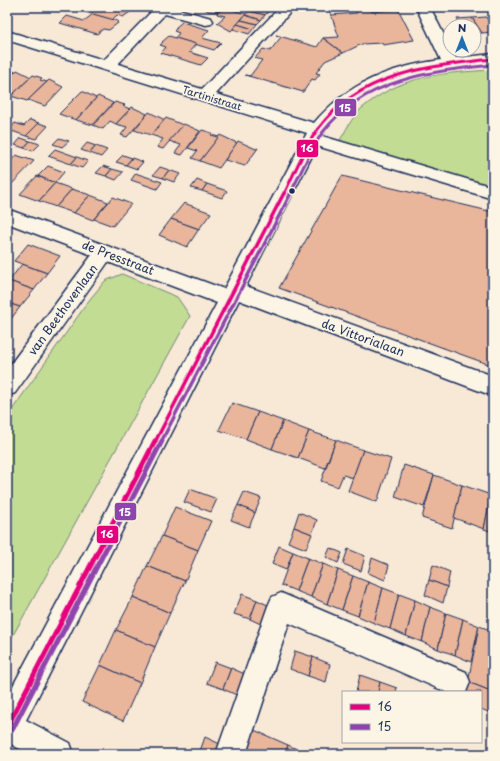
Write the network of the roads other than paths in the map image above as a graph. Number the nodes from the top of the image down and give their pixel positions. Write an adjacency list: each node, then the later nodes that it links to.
1 (288, 7): 9 (street)
2 (423, 7): 7 (street)
3 (158, 8): 4 (street); 8 (street)
4 (206, 22)
5 (7, 35): 8 (street, Tartinistraat)
6 (493, 59): 7 (street)
7 (450, 64): 10 (street)
8 (107, 66): 9 (street, Tartinistraat)
9 (205, 96): 10 (street, Tartinistraat)
10 (314, 135): 11 (street, Tartinistraat); 14 (street)
11 (493, 193)
12 (7, 216): 13 (street, de Presstraat)
13 (104, 253): 14 (street, de Presstraat); 15 (street, van Beethovenlaan)
14 (231, 295): 16 (street, da Vittorialaan); 18 (street)
15 (7, 386)
16 (493, 386)
17 (456, 682): 20 (street)
18 (7, 727): 19 (street)
19 (59, 754)
20 (231, 754)

